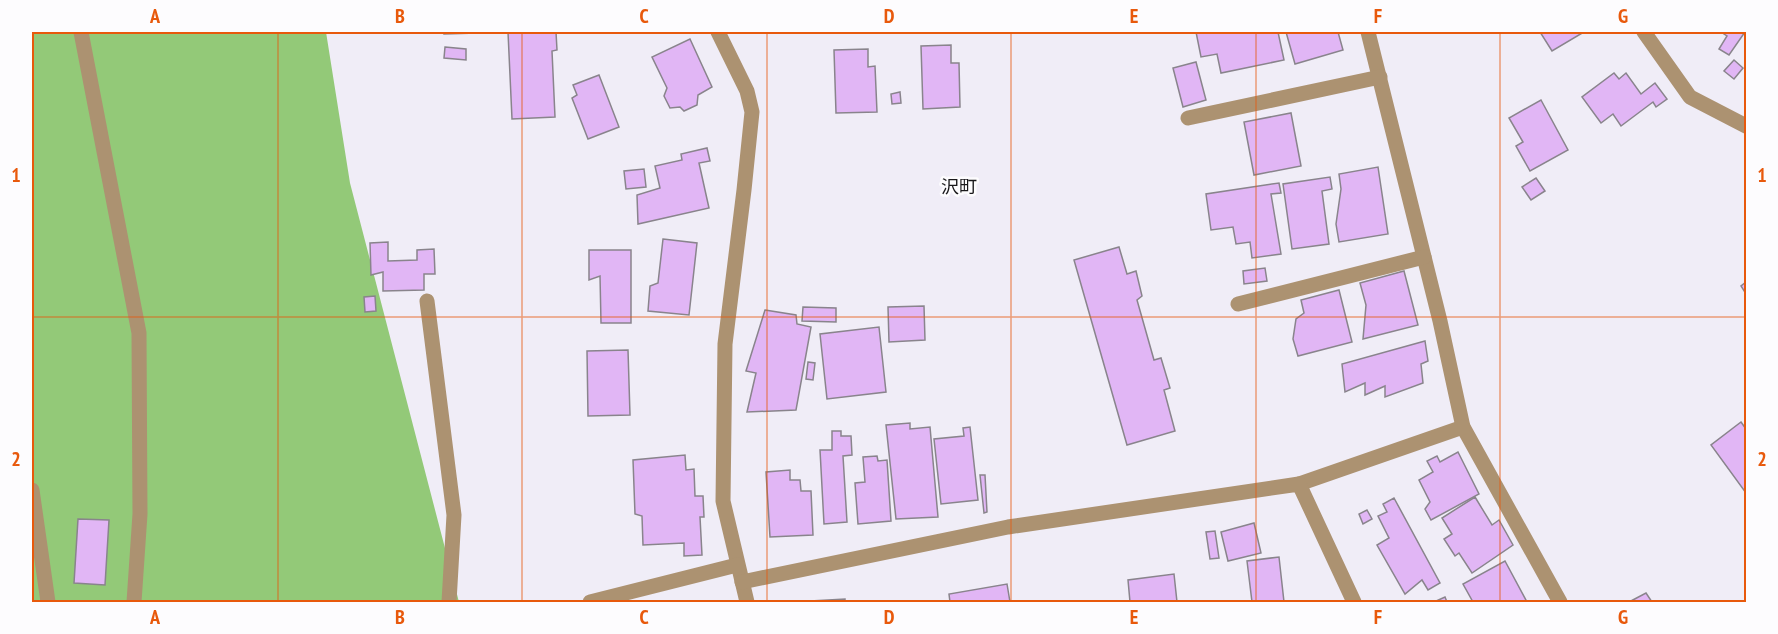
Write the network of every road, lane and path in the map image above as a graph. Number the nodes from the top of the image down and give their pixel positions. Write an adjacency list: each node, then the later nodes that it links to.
1 (81, 32): 17 (street)
2 (718, 32): 14 (street)
3 (1368, 32): 5 (street)
4 (1644, 32): 7 (street)
5 (1380, 76): 6 (street); 8 (street)
6 (1188, 118)
7 (1746, 126)
8 (1424, 257): 10 (street); 11 (street)
9 (427, 301): 18 (street)
10 (1238, 304)
11 (1463, 427): 12 (street); 22 (street)
12 (1299, 484): 15 (street); 21 (street)
13 (32, 490): 16 (street)
14 (738, 565): 15 (street); 19 (street)
15 (742, 582): 20 (street)
16 (48, 603)
17 (134, 603)
18 (449, 603)
19 (591, 603)
20 (747, 603)
21 (1354, 603)
22 (1560, 603)

